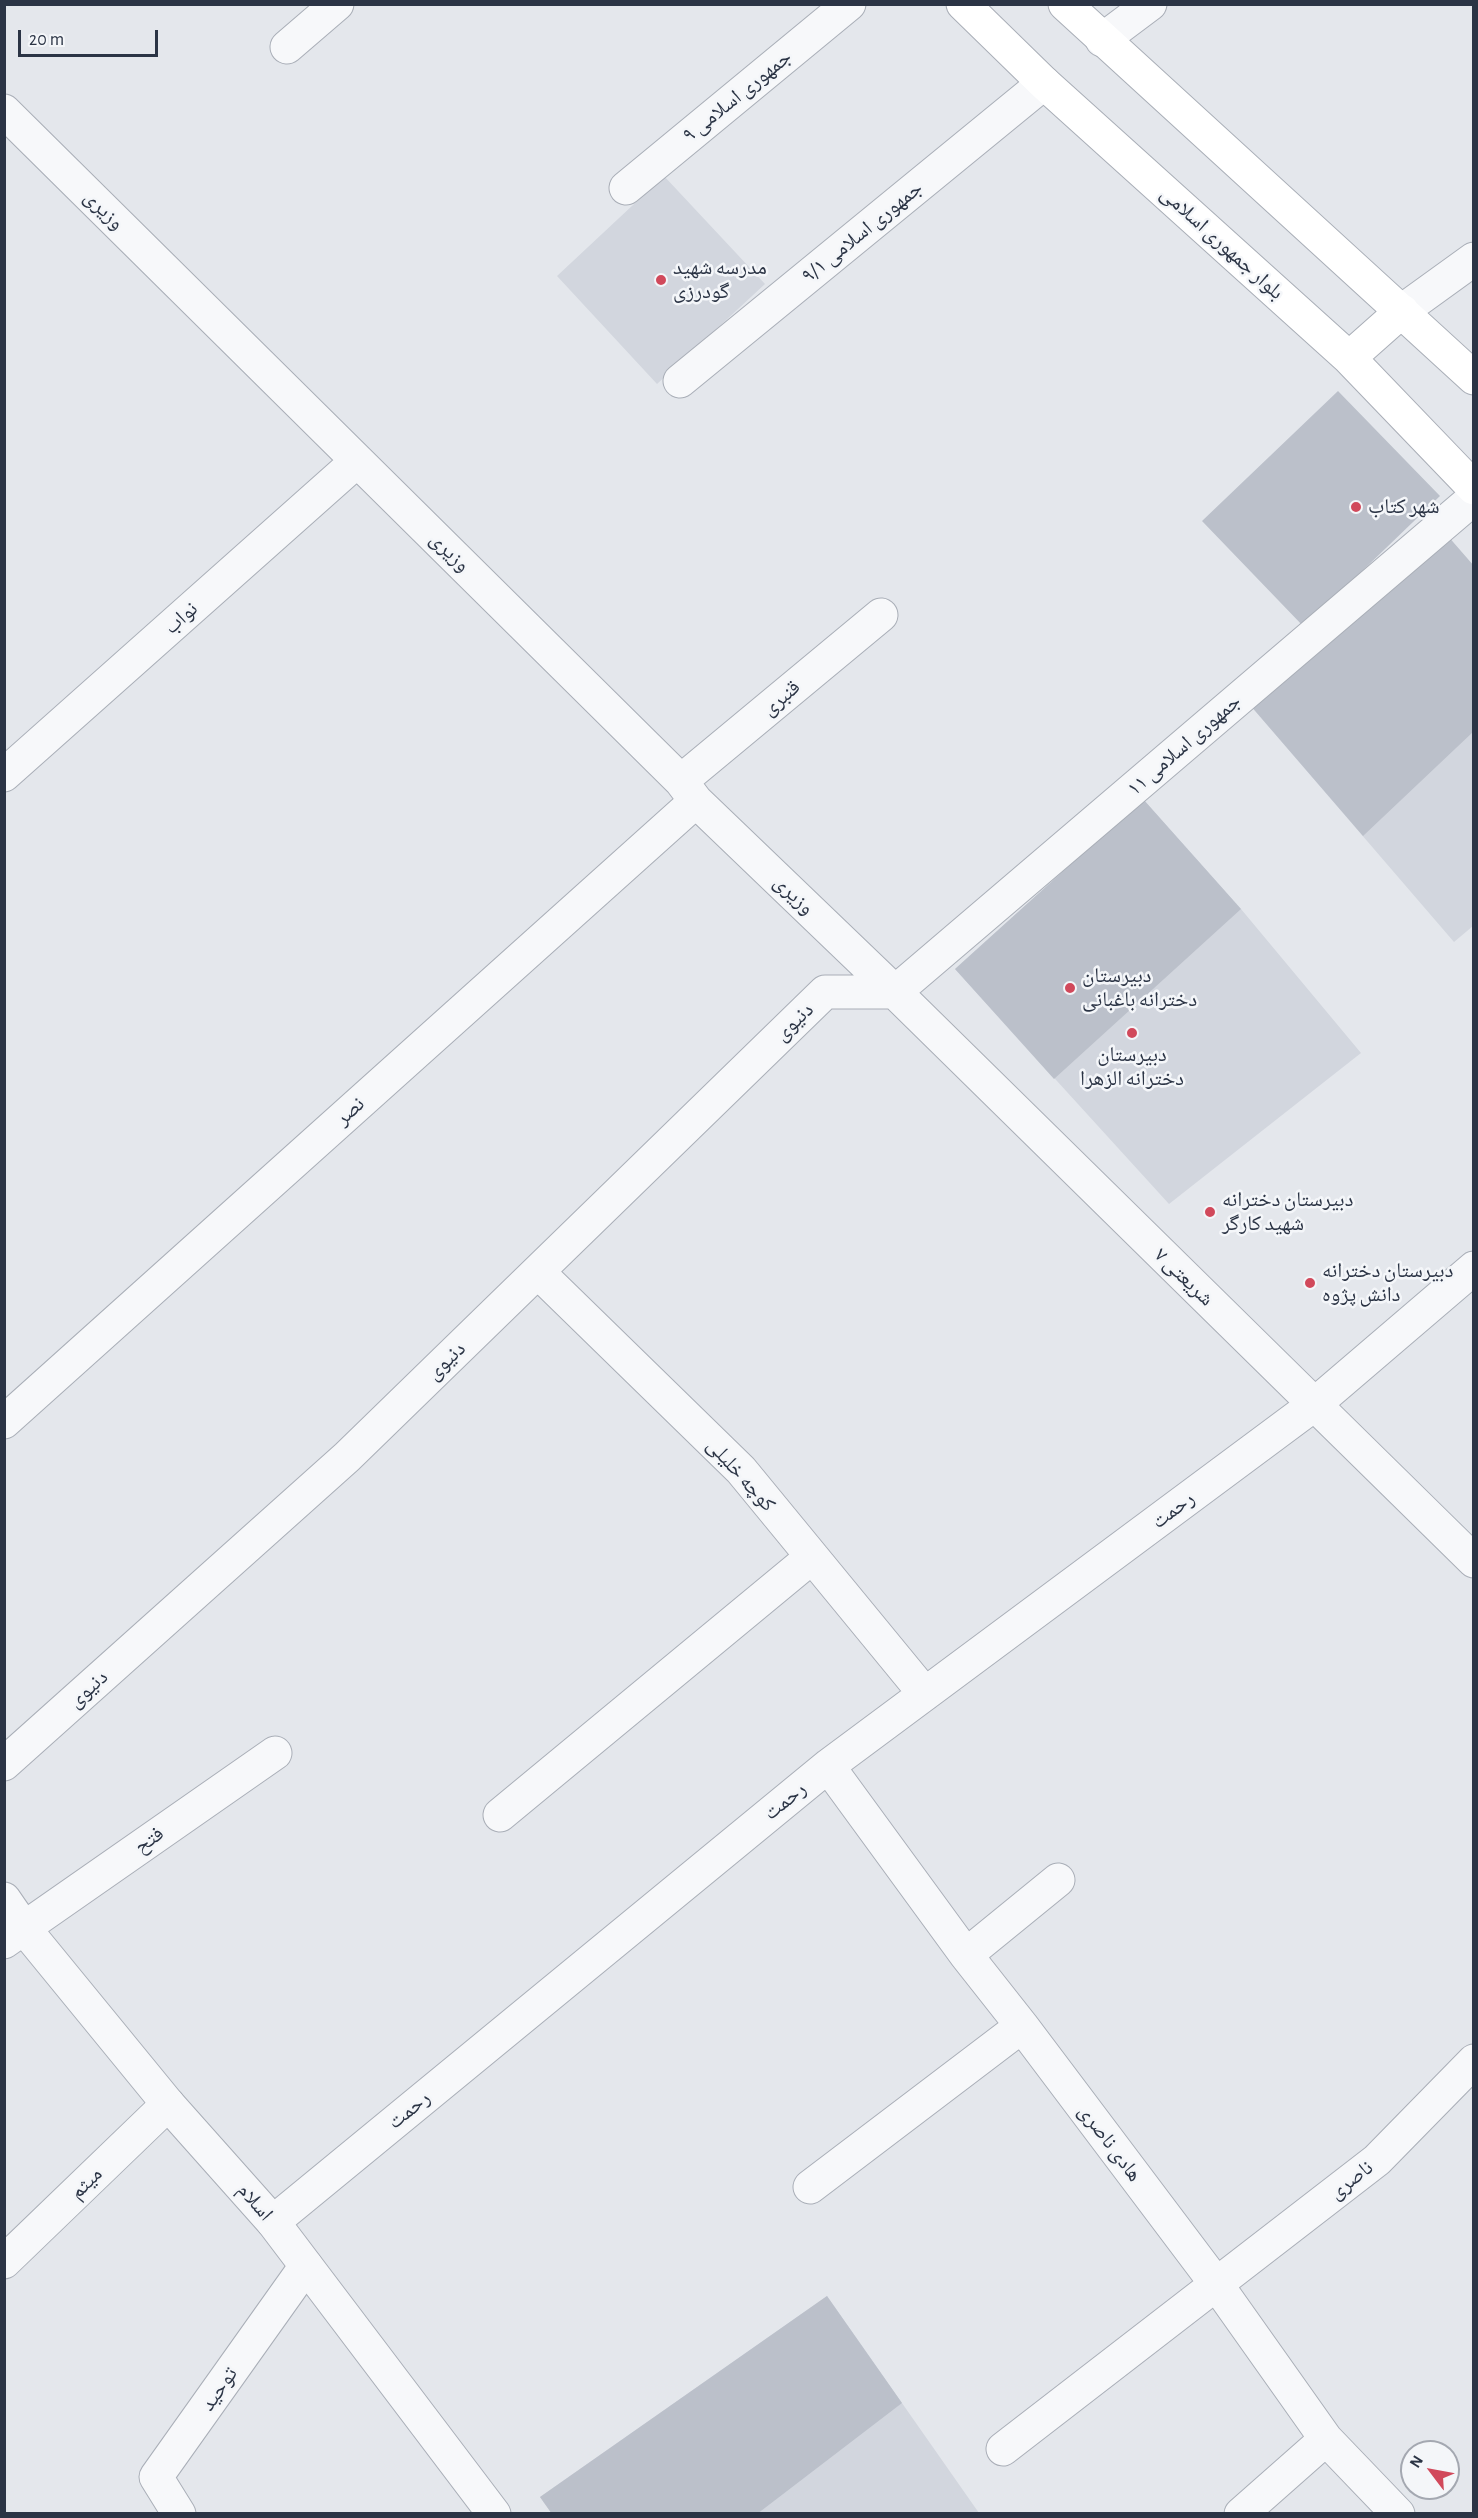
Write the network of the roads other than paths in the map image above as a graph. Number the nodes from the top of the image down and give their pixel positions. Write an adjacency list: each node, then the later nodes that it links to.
1 (337, 4): 7 (street)
2 (849, 4): 10 (street, جمهوری اسلامی ۹)
3 (963, 4): 8 (main road, بلوار جمهوری اسلامی)
4 (1065, 4): 6 (main road)
5 (1150, 4): 6 (street)
6 (1102, 40): 12 (main road)
7 (287, 47)
8 (1044, 83): 13 (main road, بلوار جمهوری اسلامی); 15 (street, جمهوری اسلامی ۹/۱)
9 (4, 111): 16 (street, وزیری)
10 (626, 188)
11 (1473, 259): 12 (street)
12 (1402, 311): 13 (main road); 14 (main road)
13 (1349, 358): 17 (main road, بلوار جمهوری اسلامی)
14 (1473, 378)
15 (680, 381)
16 (357, 460): 20 (street, نواب); 21 (street, وزیری)
17 (1473, 488)
18 (1473, 498): 22 (street, جمهوری اسلامی ۱۱)
19 (881, 615): 21 (street, قنبری)
20 (4, 775)
21 (688, 791): 22 (street, وزیری); 26 (street, نصر)
22 (895, 992): 24 (street, دنیوی); 25 (street, شریعتی ۷)
23 (1473, 1268): 25 (street, رحمت)
24 (538, 1272): 27 (street, کوچه خلیلی); 31 (street, دنیوی)
25 (1314, 1404): 28 (street, شریعتی ۷); 29 (street, رحمت)
26 (4, 1422)
27 (812, 1557): 29 (street, کوچه خلیلی); 33 (street)
28 (1473, 1561)
29 (925, 1694): 32 (street, رحمت)
30 (275, 1753): 36 (street, فتح)
31 (4, 1764)
32 (828, 1766): 37 (street, هادی ناصری); 42 (street, رحمت)
33 (500, 1815)
34 (1058, 1880): 37 (street)
35 (4, 1899): 36 (street, اسلام)
36 (14, 1935): 40 (street, اسلام)
37 (966, 1955): 38 (street, هادی ناصری)
38 (1022, 2026): 41 (street); 45 (street, هادی ناصری)
39 (1473, 2061): 45 (street, ناصری)
40 (168, 2104): 42 (street, اسلام); 43 (street, میثم)
41 (810, 2187)
42 (273, 2222): 44 (street, اسلام)
43 (4, 2262)
44 (306, 2266): 48 (street, توحید); 49 (street, اسلام)
45 (1217, 2285): 46 (street, هادی ناصری); 47 (street, ناصری)
46 (1326, 2439): 50 (street); 51 (street, هادی ناصری)
47 (1003, 2449)
48 (179, 2514)
49 (494, 2514)
50 (1241, 2514)
51 (1398, 2514)

